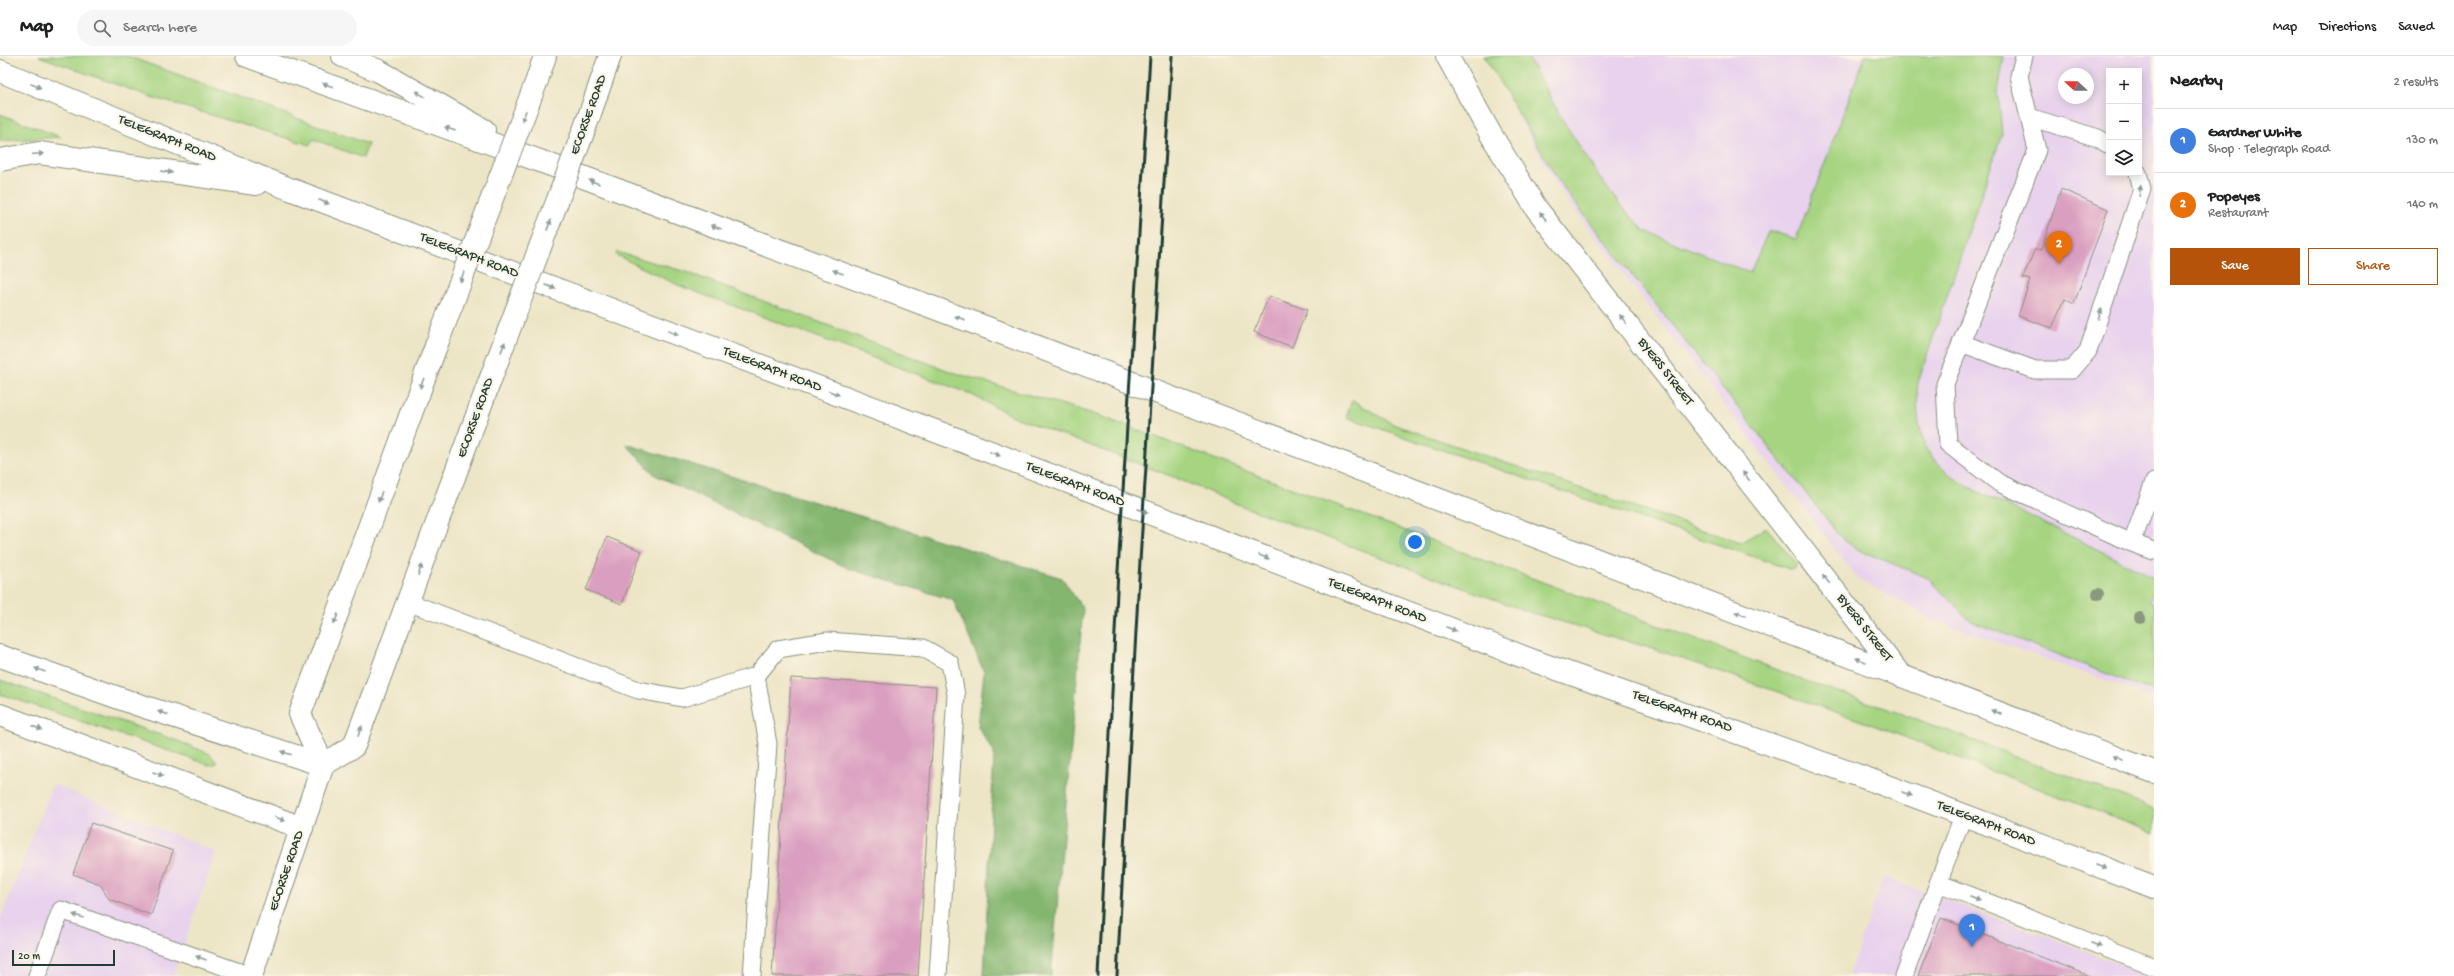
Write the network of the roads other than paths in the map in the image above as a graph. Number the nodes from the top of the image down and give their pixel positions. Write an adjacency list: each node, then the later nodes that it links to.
1 (247, 56): 11 (main road, one-way to 1)
2 (343, 56): 11 (main road, one-way to 2)
3 (545, 56): 23 (main road, one-way to 23, bridge)
4 (610, 56): 18 (main road, ECORSE ROAD, one-way to 4, bridge)
5 (1447, 56): 21 (main road, BYERS STREET, one-way to 5)
6 (2024, 56): 8 (lane)
7 (0, 71): 13 (main road, TELEGRAPH ROAD, one-way to 13)
8 (2029, 117): 9 (lane); 14 (lane)
9 (2106, 143)
10 (0, 160): 13 (main road, one-way to 13)
11 (540, 161): 21 (main road, one-way to 11)
12 (2139, 176): 14 (lane, one-way to 12)
13 (287, 188): 25 (main road, TELEGRAPH ROAD, one-way to 25)
14 (1961, 343): 16 (lane)
15 (2154, 482): 16 (lane)
16 (2132, 543): 17 (lane)
17 (2154, 551)
18 (408, 602): 20 (lane); 23 (main road, ECORSE ROAD, one-way to 18)
19 (0, 656): 23 (main road, one-way to 19)
20 (756, 676): 32 (lane); 33 (lane)
21 (1901, 676): 24 (main road, one-way to 21)
22 (0, 714): 26 (main road, one-way to 26)
23 (323, 765): 26 (main road, ECORSE ROAD)
24 (2154, 772)
25 (1963, 816): 27 (lane); 28 (main road, TELEGRAPH ROAD, one-way to 28)
26 (302, 828): 31 (main road, ECORSE ROAD)
27 (1938, 884): 29 (lane, one-way to 29); 34 (lane)
28 (2154, 887)
29 (2154, 967)
30 (37, 976): 31 (lane, one-way to 30)
31 (251, 976)
32 (752, 976)
33 (938, 976)
34 (1904, 976)

